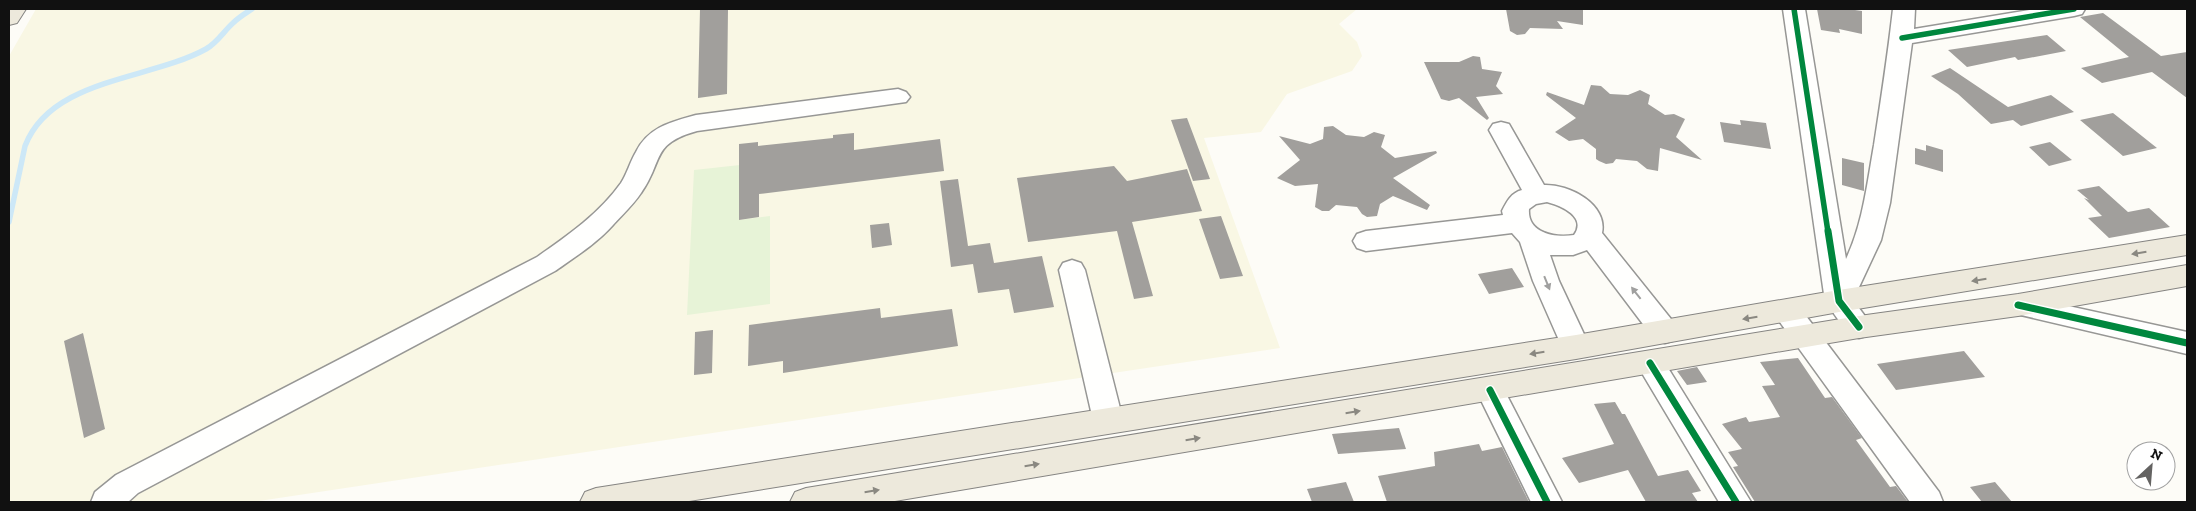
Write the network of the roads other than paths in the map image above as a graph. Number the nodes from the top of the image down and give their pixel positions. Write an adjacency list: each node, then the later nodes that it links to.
1 (15, 9): 5 (main road)
2 (1794, 9): 16 (street)
3 (1904, 9): 6 (street)
4 (2074, 9): 6 (street)
5 (9, 18)
6 (1902, 38): 16 (street)
7 (898, 97): 27 (street)
8 (1501, 130): 9 (street)
9 (1537, 194): 10 (street); 11 (street)
10 (1524, 230): 11 (street); 12 (street); 23 (street, one-way to 23)
11 (1590, 235): 20 (street, one-way to 11)
12 (1366, 241)
13 (2187, 246): 16 (main road, one-way to 16)
14 (1072, 270): 26 (street)
15 (2187, 275): 17 (main road)
16 (1839, 302): 18 (main road); 19 (street)
17 (2018, 306): 19 (main road); 22 (street)
18 (1787, 311): 20 (main road, one-way to 20); 21 (street)
19 (1859, 327): 21 (main road)
20 (1665, 332): 23 (main road)
21 (1807, 337): 24 (main road); 32 (street)
22 (2187, 343)
23 (1576, 347): 26 (main road, one-way to 26)
24 (1650, 363): 25 (main road); 31 (street)
25 (1490, 390): 29 (main road, one-way to 25); 30 (street)
26 (1108, 420): 28 (main road)
27 (106, 502)
28 (596, 502)
29 (806, 502)
30 (1547, 502)
31 (1736, 502)
32 (1928, 502)

